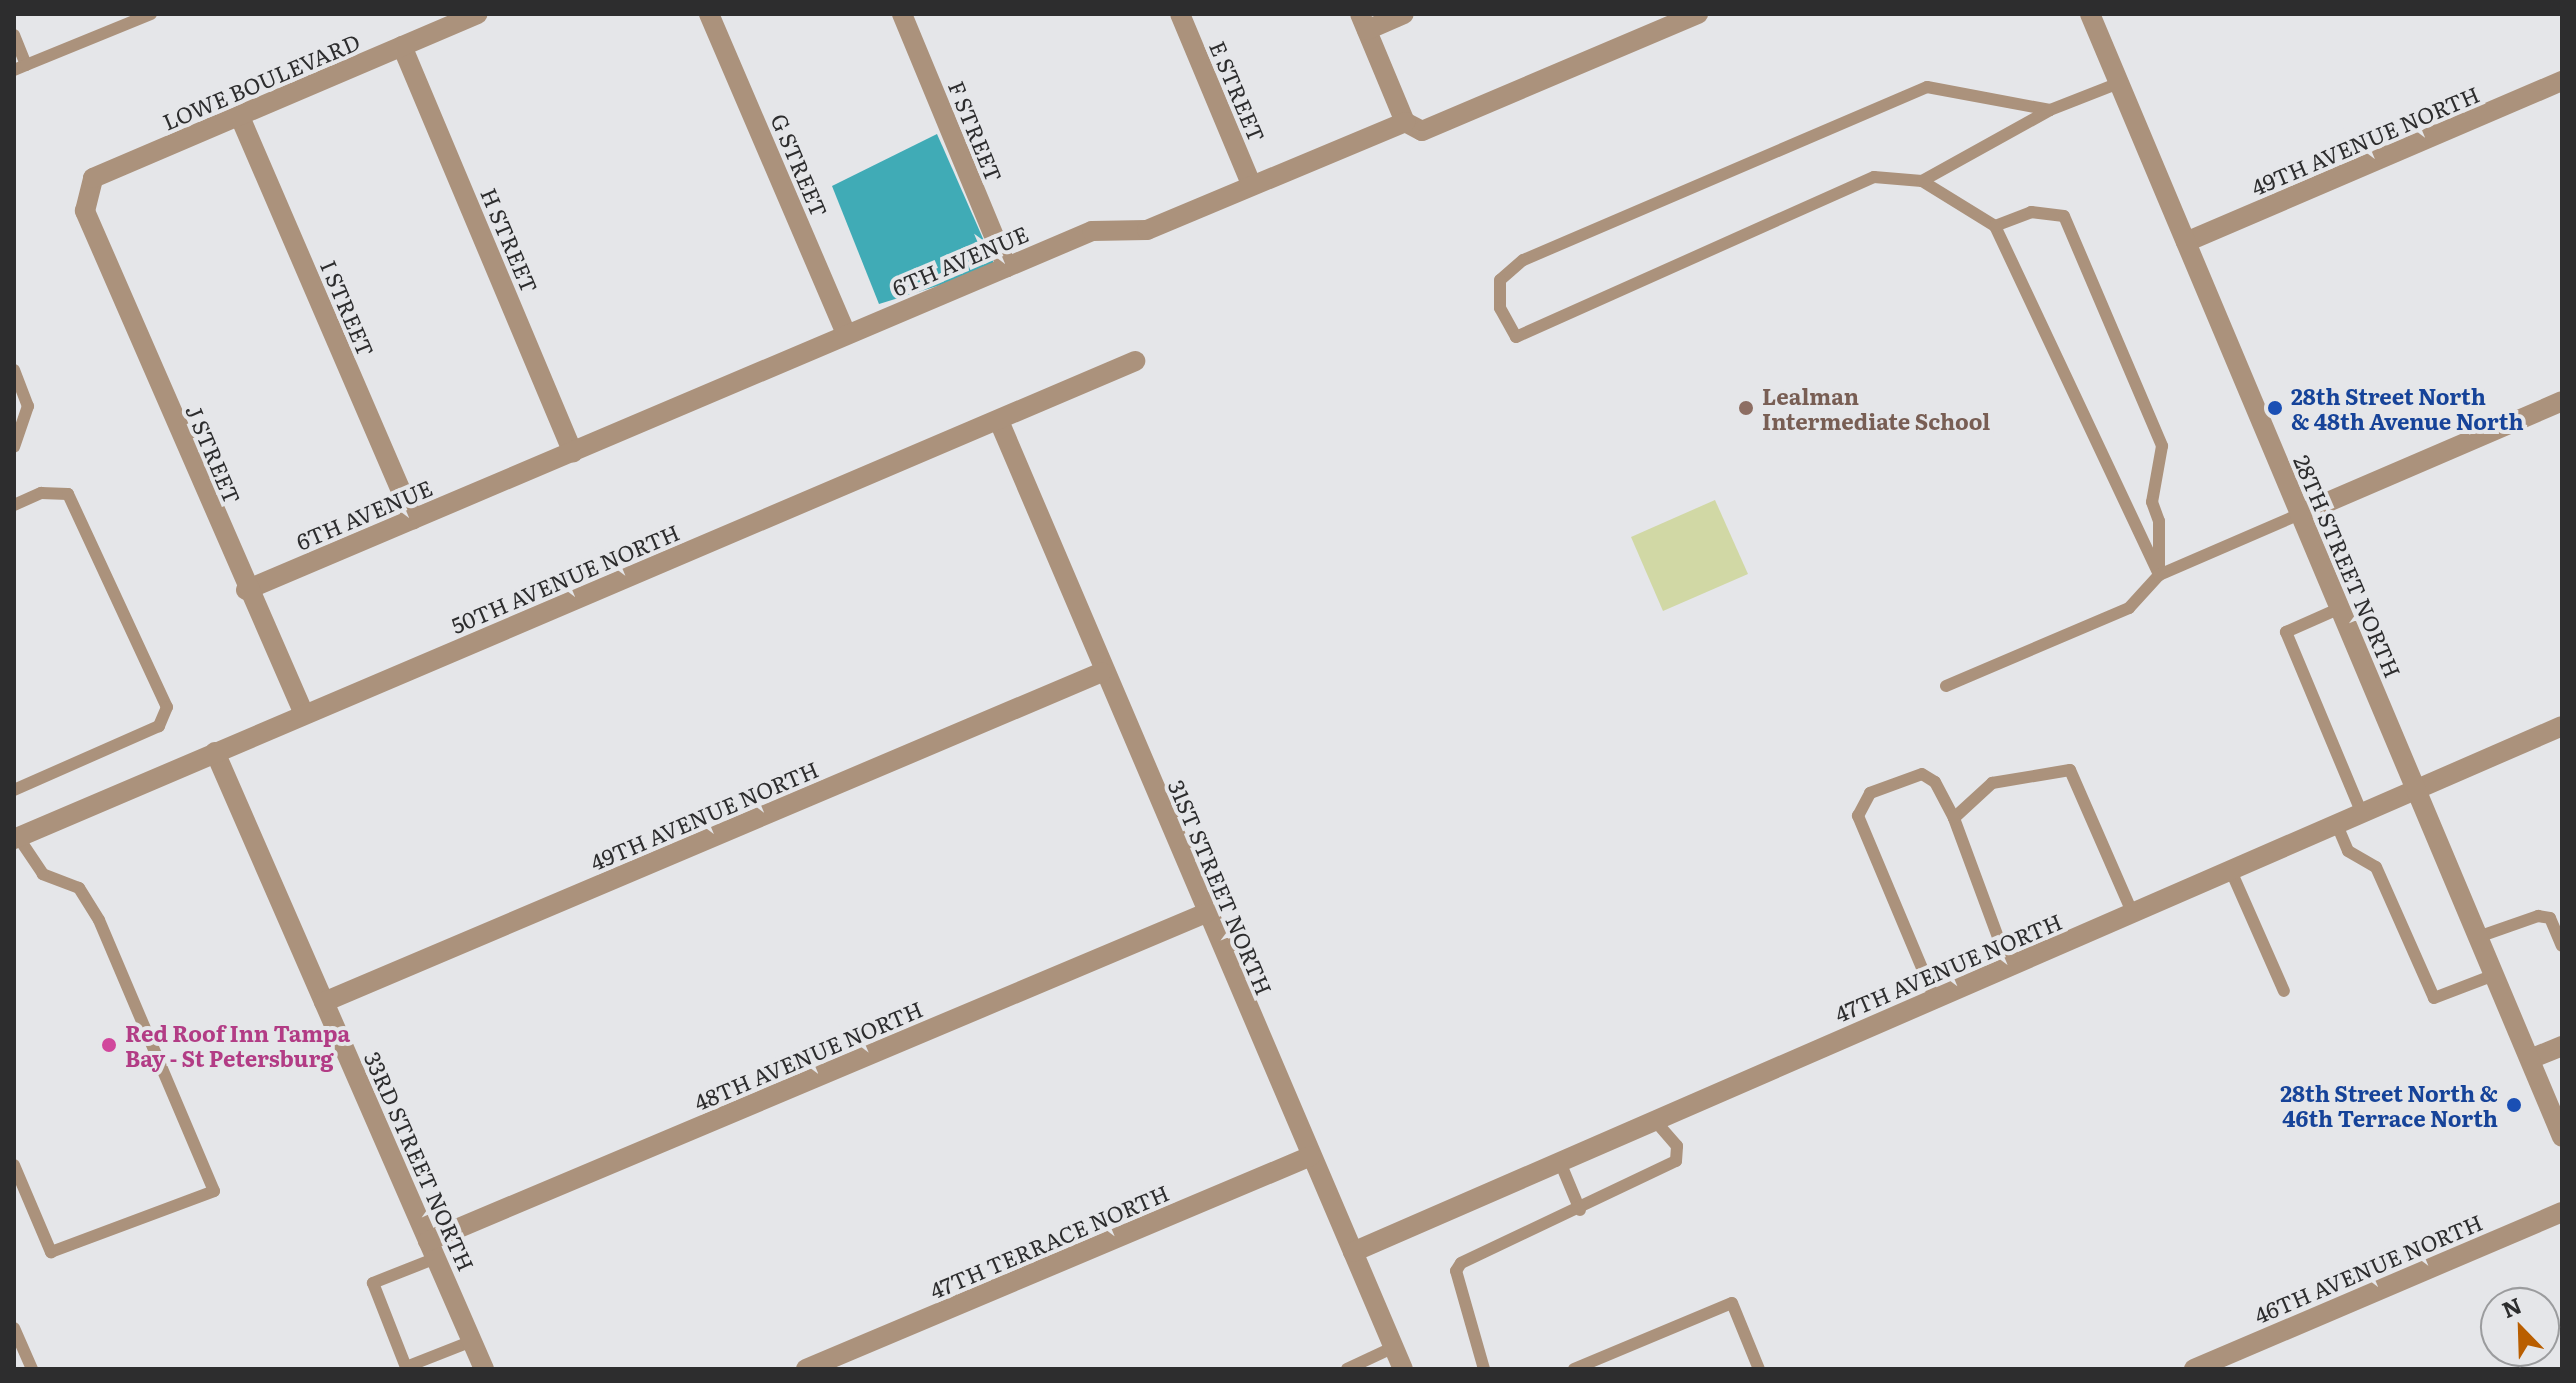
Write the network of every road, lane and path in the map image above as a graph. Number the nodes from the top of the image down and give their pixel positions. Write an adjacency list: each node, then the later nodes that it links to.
1 (151, 14): 12 (lane)
2 (478, 14): 11 (street, LOWE BOULEVARD)
3 (709, 14): 24 (street, G STREET)
4 (902, 14): 23 (street, F STREET)
5 (1180, 14): 19 (street, E STREET)
6 (1404, 14): 9 (street)
7 (1698, 14): 17 (street, 6TH AVENUE)
8 (2090, 14): 14 (street, 28TH STREET NORTH)
9 (1364, 22): 17 (street)
10 (14, 35): 12 (lane)
11 (402, 46): 16 (street, LOWE BOULEVARD); 30 (street, H STREET)
12 (20, 67)
13 (2562, 81): 22 (street, 49TH AVENUE NORTH)
14 (2119, 83): 15 (lane); 22 (street, 28TH STREET NORTH)
15 (2050, 110): 18 (lane); 18 (lane)
16 (240, 117): 20 (street, LOWE BOULEVARD); 33 (street, I STREET)
17 (1405, 122): 19 (street, 6TH AVENUE)
18 (1922, 181): 21 (lane)
19 (1252, 186): 23 (street, 6TH AVENUE)
20 (85, 211): 35 (street, J STREET)
21 (1995, 226): 34 (lane); 34 (lane)
22 (2186, 242): 32 (street, 28TH STREET NORTH)
23 (1007, 267): 24 (street, 6TH AVENUE)
24 (846, 334): 30 (street, 6TH AVENUE)
25 (1135, 361): 28 (street, 50TH AVENUE NORTH)
26 (14, 370): 29 (lane)
27 (2562, 401): 32 (street)
28 (999, 421): 37 (street, 31ST STREET NORTH); 39 (street, 50TH AVENUE NORTH)
29 (14, 447)
30 (573, 452): 33 (street, 6TH AVENUE)
31 (14, 505): 42 (lane)
32 (2300, 514): 34 (lane); 36 (street, 28TH STREET NORTH)
33 (413, 519): 35 (street, 6TH AVENUE)
34 (2159, 575): 38 (lane)
35 (246, 590): 39 (street, J STREET)
36 (2338, 609): 43 (street, 28TH STREET NORTH); 44 (lane)
37 (1102, 672): 49 (street, 31ST STREET NORTH); 57 (street, 49TH AVENUE NORTH)
38 (1946, 686)
39 (304, 714): 41 (street, 50TH AVENUE NORTH)
40 (2562, 726): 43 (street, 47TH AVENUE NORTH)
41 (215, 752): 47 (street, 50TH AVENUE NORTH); 57 (street, 33RD STREET NORTH)
42 (14, 790)
43 (2417, 790): 44 (street, 47TH AVENUE NORTH); 51 (street, 28TH STREET NORTH)
44 (2362, 814): 46 (street, 47TH AVENUE NORTH)
45 (1954, 818): 50 (lane); 53 (lane); 56 (lane)
46 (2337, 825): 48 (street, 47TH AVENUE NORTH); 54 (lane)
47 (16, 838): 64 (lane)
48 (2231, 871): 50 (street, 47TH AVENUE NORTH); 55 (lane)
49 (1206, 913): 62 (street, 31ST STREET NORTH); 67 (street, 48TH AVENUE NORTH)
50 (2133, 914): 53 (street, 47TH AVENUE NORTH)
51 (2478, 937): 52 (lane); 54 (street, 28TH STREET NORTH)
52 (2562, 946)
53 (2009, 967): 56 (street, 47TH AVENUE NORTH)
54 (2494, 975): 59 (street, 28TH STREET NORTH)
55 (2284, 991)
56 (1935, 999): 60 (street, 47TH AVENUE NORTH)
57 (324, 1002): 67 (street, 33RD STREET NORTH)
58 (2562, 1046): 59 (street)
59 (2530, 1059): 61 (street, 28TH STREET NORTH)
60 (1655, 1121): 63 (street, 47TH AVENUE NORTH); 65 (lane)
61 (2562, 1137)
62 (1311, 1156): 68 (street, 31ST STREET NORTH); 74 (street, 47TH TERRACE NORTH)
63 (1560, 1162): 65 (lane); 68 (street, 47TH AVENUE NORTH)
64 (14, 1165)
65 (1580, 1210): 77 (lane)
66 (2562, 1212): 80 (street, 46TH AVENUE NORTH)
67 (432, 1250): 70 (street, 33RD STREET NORTH); 70 (lane)
68 (1353, 1252): 71 (street, 31ST STREET NORTH)
69 (14, 1328): 72 (lane)
70 (472, 1341): 73 (street, 33RD STREET NORTH)
71 (1394, 1347): 75 (lane); 76 (street, 31ST STREET NORTH)
72 (32, 1369)
73 (484, 1369)
74 (806, 1369)
75 (1347, 1369)
76 (1403, 1369)
77 (1484, 1369)
78 (1574, 1369): 79 (lane)
79 (1759, 1369)
80 (2194, 1369)

